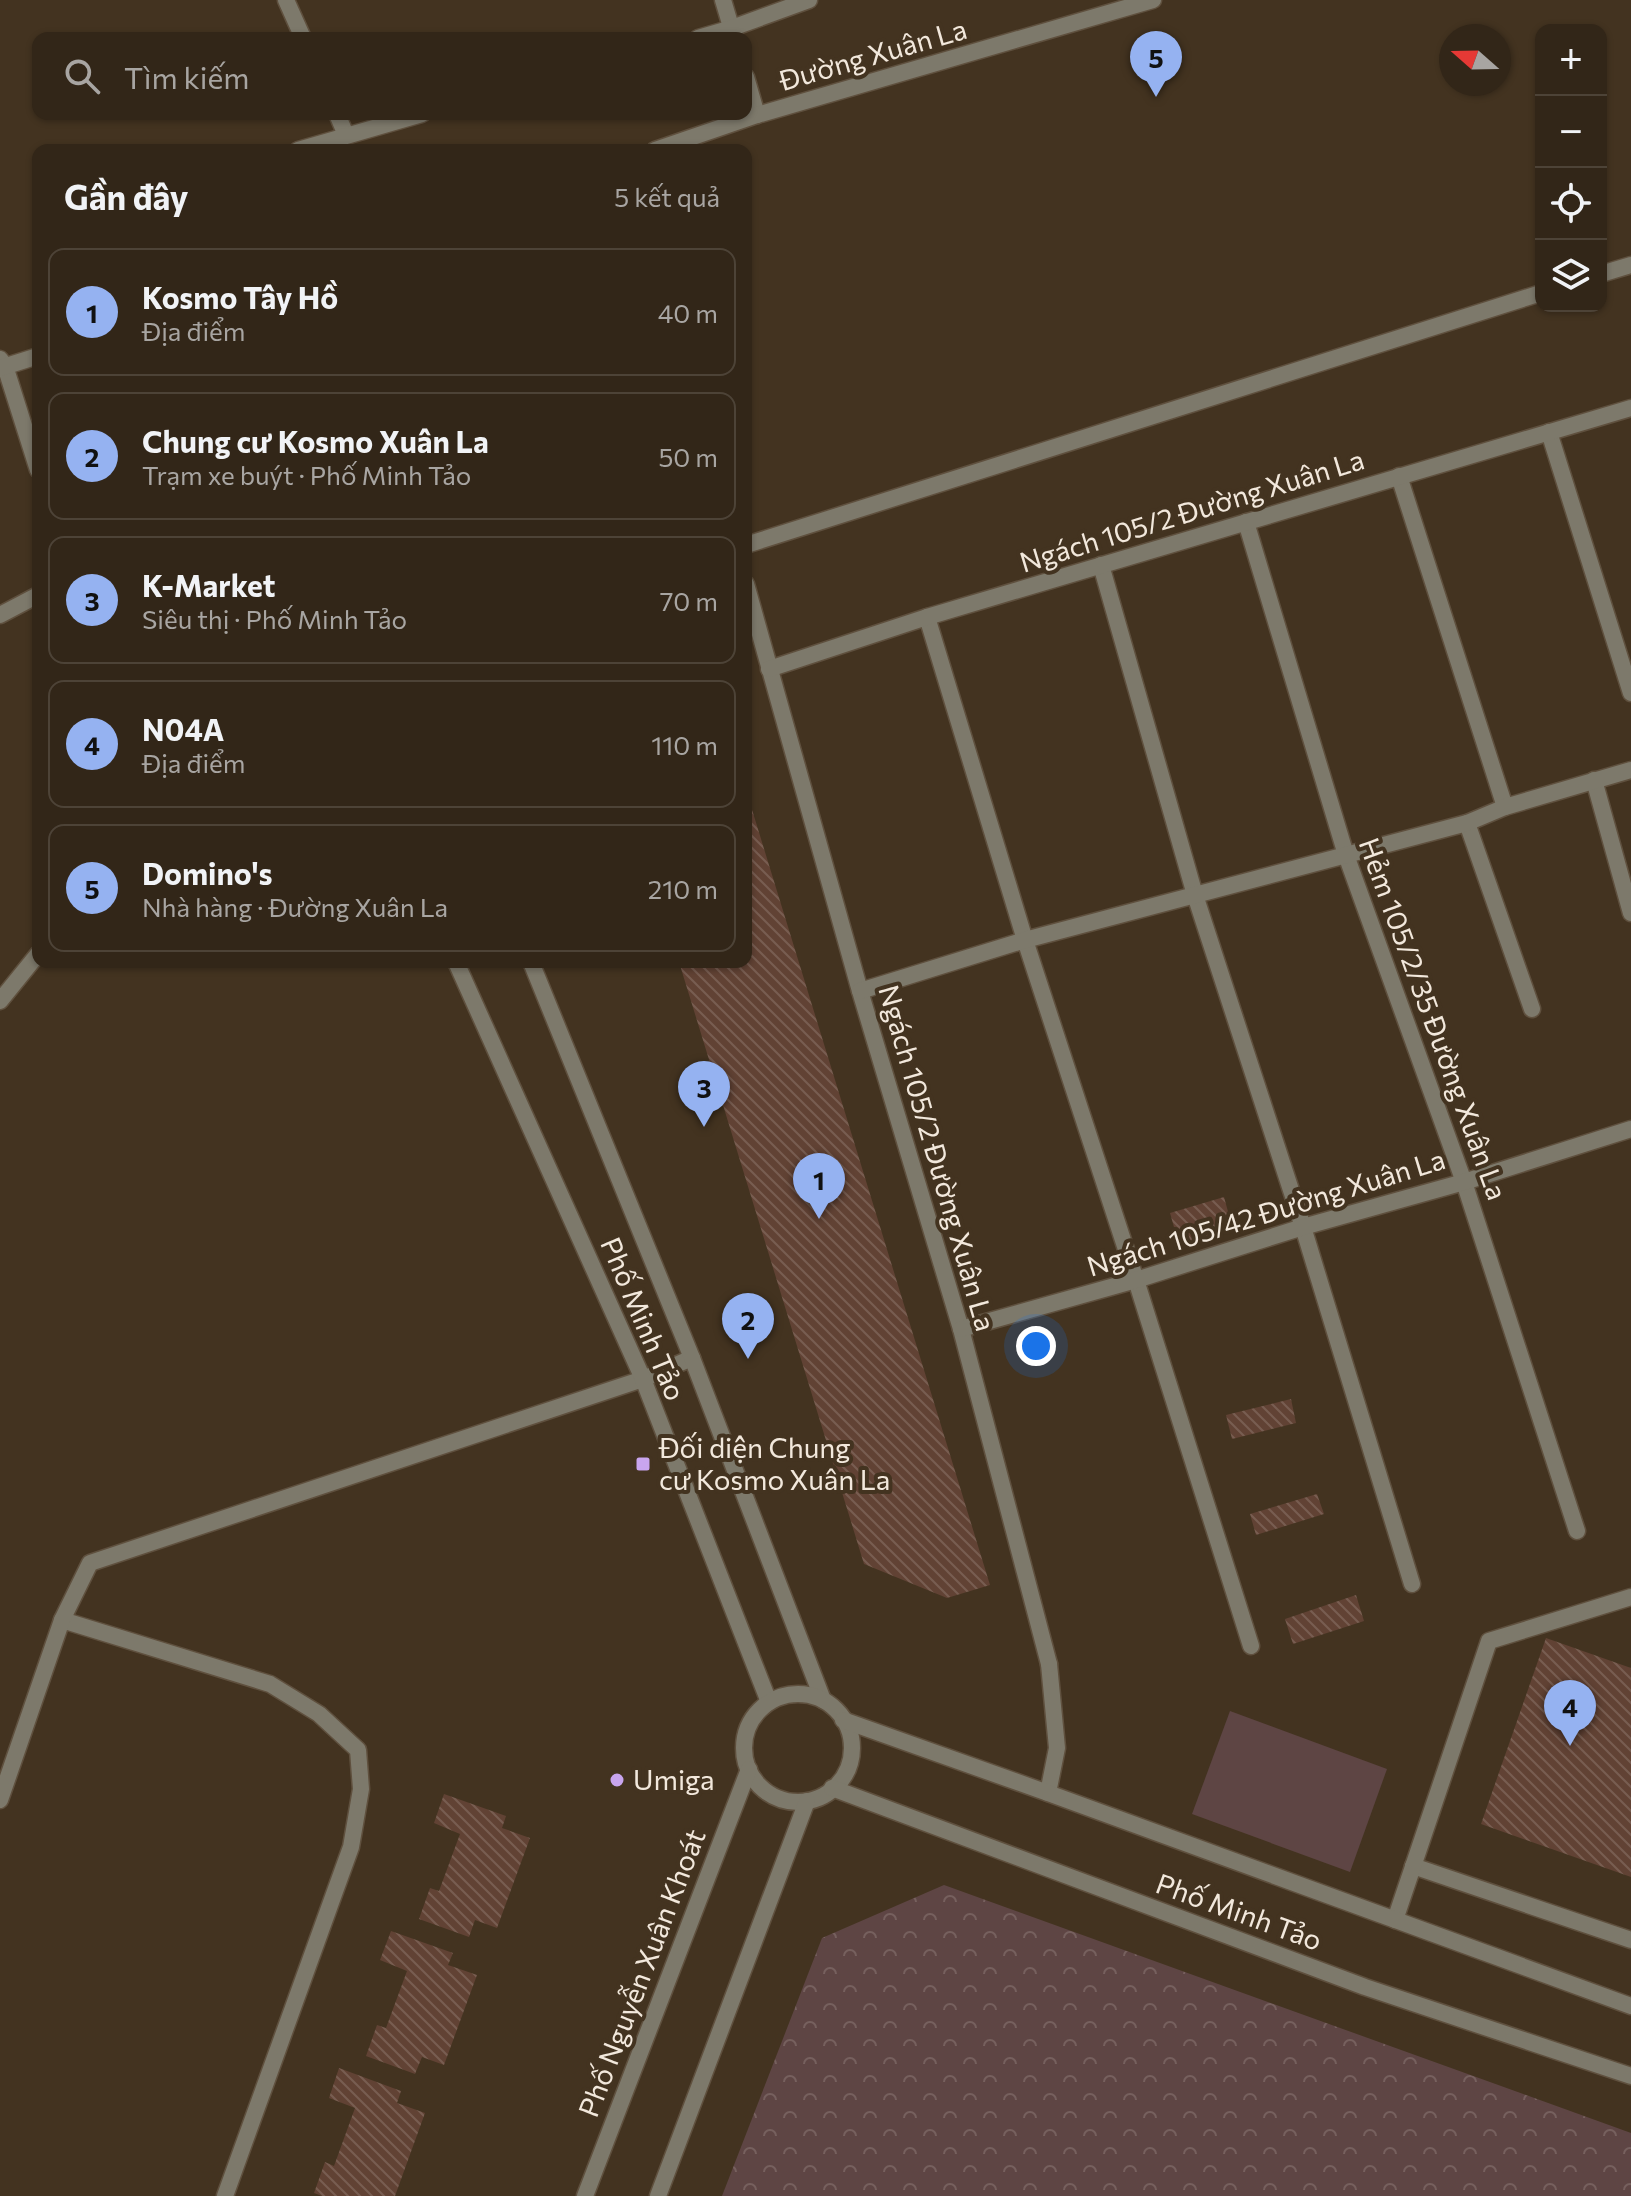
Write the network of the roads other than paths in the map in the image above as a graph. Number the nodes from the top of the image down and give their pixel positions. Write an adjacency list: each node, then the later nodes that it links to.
1 (286, 0): 5 (street)
2 (723, 0): 6 (street)
3 (809, 0): 7 (street)
4 (1153, 0): 9 (street, Đường Xuân La)
5 (300, 32)
6 (733, 32)
7 (735, 32)
8 (752, 98): 9 (street)
9 (757, 115): 10 (street, Đường Xuân La)
10 (752, 117)
11 (340, 120): 14 (street)
12 (400, 120): 14 (street)
13 (742, 120): 16 (street, Đường Xuân La)
14 (346, 135): 15 (street)
15 (317, 144)
16 (672, 144)
17 (1631, 265): 18 (street)
18 (1607, 272)
19 (1535, 295): 27 (street)
20 (32, 357): 21 (street)
21 (2, 364): 24 (street)
22 (1631, 408): 23 (street, Ngách 105/2 Đường Xuân La)
23 (1549, 432): 25 (street, Ngách 105/2 Đường Xuân La); 34 (street)
24 (32, 452)
25 (1399, 476): 26 (street, Ngách 105/2 Đường Xuân La); 37 (street)
26 (1246, 522): 28 (street, Ngách 105/2 Đường Xuân La); 39 (street, Hẻm 105/2/35 Đường Xuân La)
27 (752, 543)
28 (1101, 565): 32 (street, Ngách 105/2 Đường Xuân La); 40 (street)
29 (32, 598): 31 (street)
30 (752, 606): 33 (street, Ngách 105/2 Đường Xuân La)
31 (0, 615)
32 (927, 617): 33 (street, Ngách 105/2 Đường Xuân La); 42 (street)
33 (769, 669): 46 (street, Ngách 105/2 Đường Xuân La)
34 (1631, 693)
35 (1631, 770): 36 (street)
36 (1594, 780): 37 (street); 41 (street)
37 (1505, 807): 38 (street)
38 (1467, 823): 39 (street); 48 (street)
39 (1346, 855): 40 (street); 50 (street, Hẻm 105/2/35 Đường Xuân La)
40 (1195, 895): 42 (street); 51 (street)
41 (1631, 913)
42 (1025, 940): 46 (street); 52 (street)
43 (32, 961): 47 (street)
44 (459, 968): 55 (street, Phố Minh Tảo)
45 (533, 968): 54 (street, Phố Minh Tảo)
46 (860, 991): 53 (street, Ngách 105/2 Đường Xuân La)
47 (0, 1001)
48 (1532, 1009)
49 (1631, 1129): 50 (street, Ngách 105/42 Đường Xuân La)
50 (1464, 1182): 51 (street, Ngách 105/42 Đường Xuân La); 56 (street, Hẻm 105/2/35 Đường Xuân La)
51 (1303, 1227): 52 (street, Ngách 105/42 Đường Xuân La); 57 (street)
52 (1136, 1280): 53 (street, Ngách 105/42 Đường Xuân La); 60 (street)
53 (961, 1329): 66 (street, Ngách 105/2 Đường Xuân La)
54 (692, 1358): 55 (street); 61 (street, Phố Minh Tảo)
55 (643, 1379): 59 (street); 62 (street, Phố Minh Tảo)
56 (1577, 1531)
57 (1412, 1584)
58 (1631, 1597): 69 (street)
59 (62, 1620): 67 (street); 74 (street)
60 (1251, 1646)
61 (823, 1700): 62 (street); 63 (street)
62 (769, 1702): 64 (street)
63 (843, 1720): 65 (street); 66 (street, Phố Minh Tảo)
64 (749, 1769): 68 (street); 75 (street, Phố Nguyễn Xuân Khoát)
65 (832, 1788): 68 (street); 73 (street, Phố Minh Tảo)
66 (1048, 1793): 70 (street, Phố Minh Tảo)
67 (0, 1800)
68 (807, 1801): 76 (street)
69 (1413, 1866): 70 (street); 71 (street)
70 (1395, 1920): 72 (street, Phố Minh Tảo)
71 (1631, 1940)
72 (1631, 2006)
73 (1631, 2076)
74 (225, 2196)
75 (585, 2196)
76 (658, 2196)

